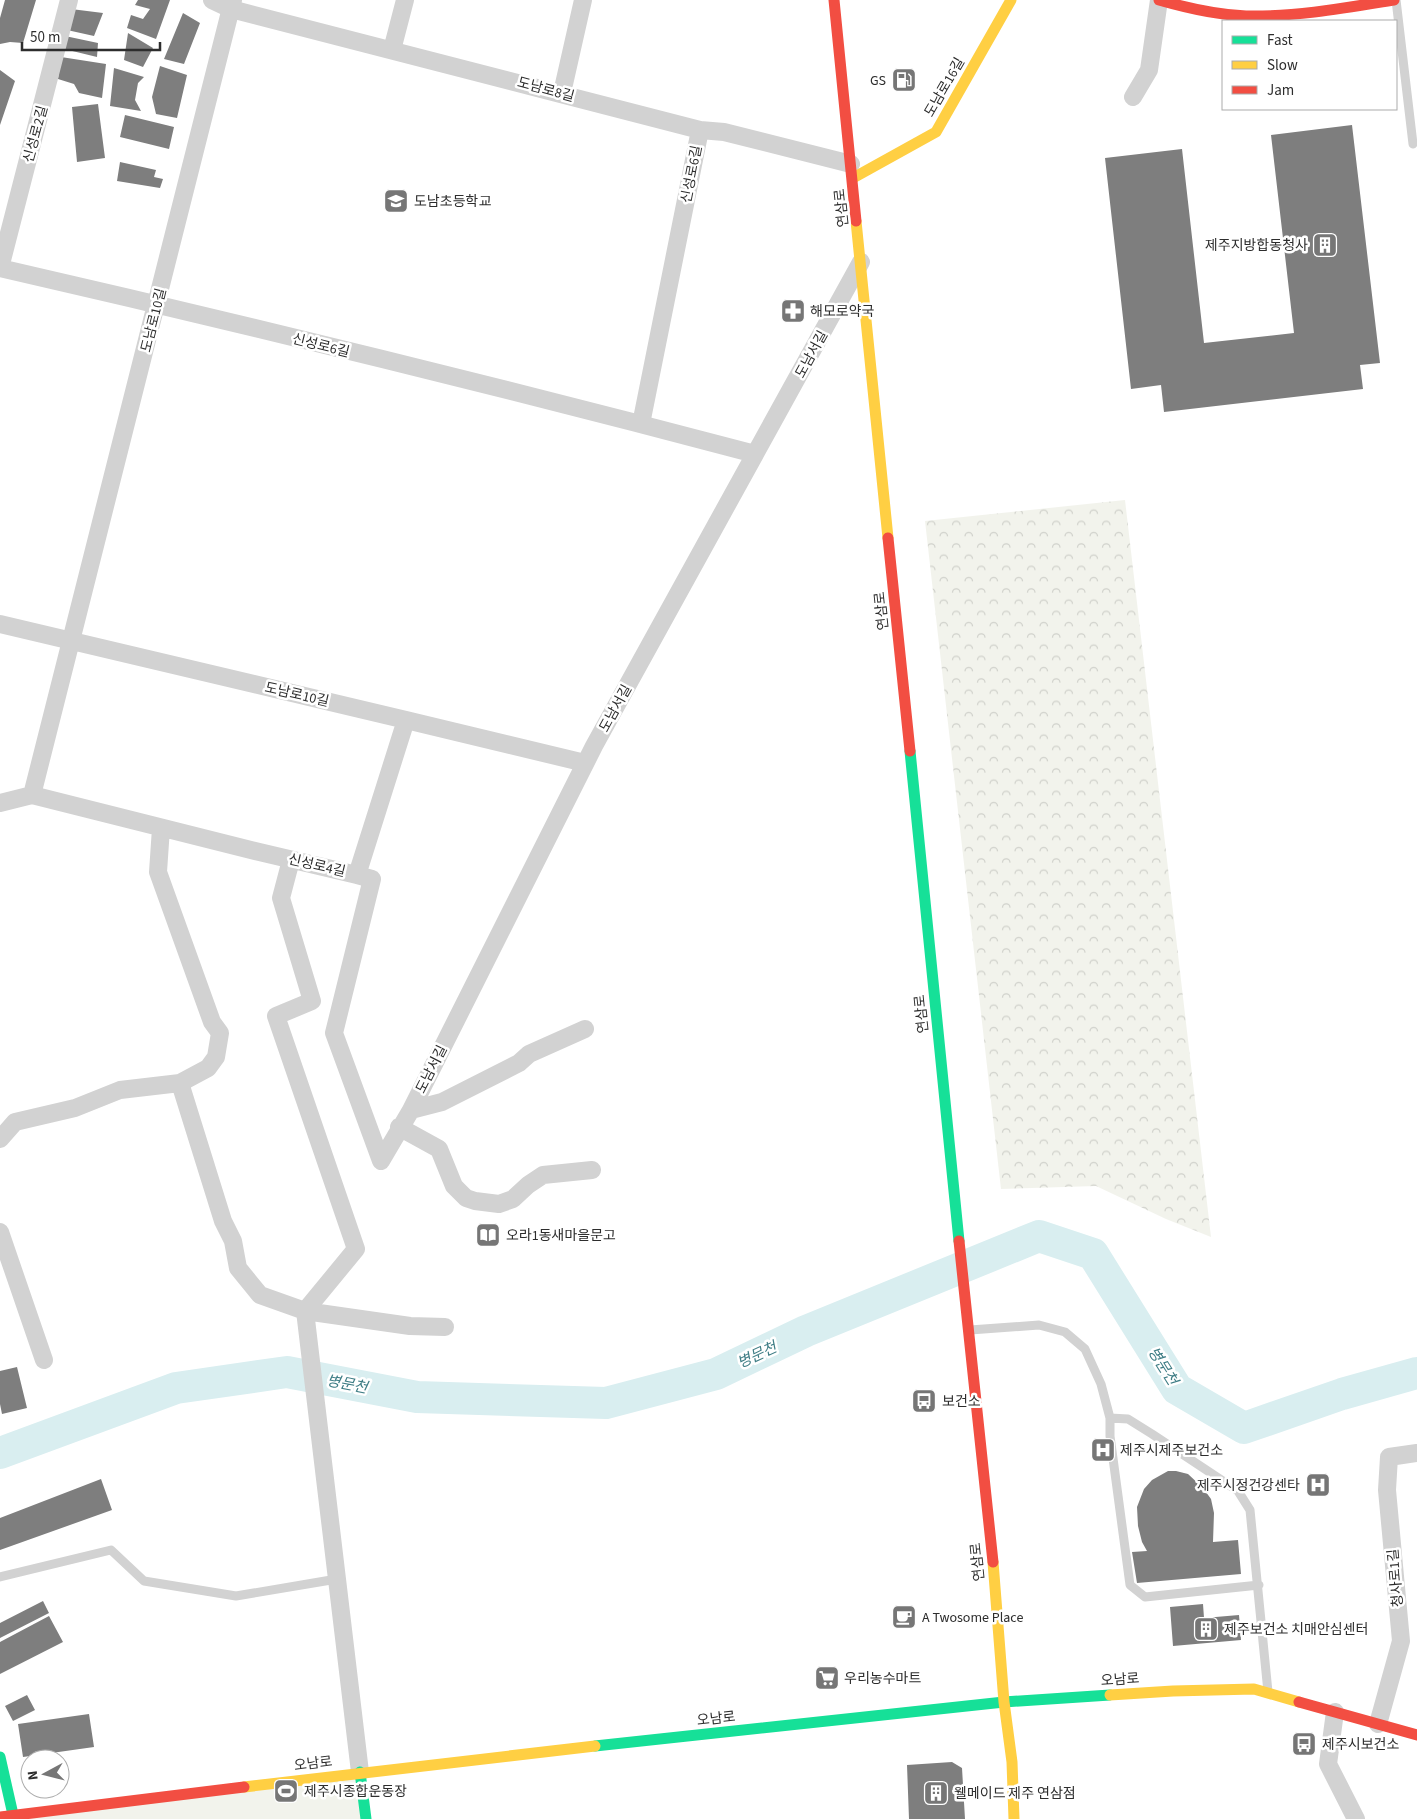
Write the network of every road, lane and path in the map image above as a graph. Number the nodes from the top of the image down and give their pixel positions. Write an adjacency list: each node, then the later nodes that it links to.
1 (69, 0): 17 (street, 신성로2길)
2 (212, 0): 9 (street, 도남로8길)
3 (405, 0): 10 (street)
4 (583, 0): 11 (street)
5 (834, 0): 15 (main road, 연삼로)
6 (1011, 0): 15 (main road, 도남로16길)
7 (1159, 0): 8 (main road); 12 (street)
8 (1395, 0): 14 (lane)
9 (232, 4): 10 (street, 도남로8길); 18 (street, 도남로10길)
10 (392, 50): 11 (street, 도남로8길)
11 (562, 93): 13 (street, 도남로8길)
12 (1133, 98)
13 (700, 130): 15 (street, 도남로8길); 19 (street, 신성로6길)
14 (1413, 144)
15 (852, 171): 16 (main road, 연삼로)
16 (861, 262): 20 (street, 도남서길); 39 (main road, 연삼로)
17 (0, 268): 18 (street, 신성로6길)
18 (157, 304): 19 (street, 신성로6길); 22 (street, 도남로10길)
19 (641, 424): 20 (street, 신성로6길)
20 (755, 454): 24 (street, 도남서길)
21 (3, 629): 22 (street, 도남로10길)
22 (71, 640): 23 (street, 도남로10길); 25 (street, 도남로10길)
23 (406, 720): 24 (street); 29 (street, 신성로4길)
24 (585, 763): 32 (street, 도남서길)
25 (32, 795): 26 (street, 신성로4길); 27 (street, 신성로4길)
26 (0, 803)
27 (162, 828): 28 (street, 신성로4길); 31 (street)
28 (291, 860): 29 (street, 신성로4길); 37 (street)
29 (357, 874): 33 (street, 도남서길)
30 (585, 1029): 32 (street)
31 (180, 1083): 34 (street); 37 (street)
32 (411, 1110): 33 (street, 도남서길)
33 (399, 1127): 35 (street)
34 (0, 1139)
35 (592, 1170)
36 (0, 1232): 40 (street)
37 (305, 1311): 38 (street); 44 (street)
38 (445, 1327)
39 (968, 1330): 41 (lane); 48 (main road, 연삼로)
40 (44, 1360)
41 (1110, 1418): 45 (lane); 45 (lane)
42 (1417, 1452): 46 (street, 청사로1길)
43 (0, 1577): 44 (lane)
44 (337, 1579): 53 (street)
45 (1259, 1585): 47 (lane)
46 (1409, 1643): 50 (street, 청사로1길)
47 (1268, 1693): 48 (main road, 오남로); 49 (main road, 오남로)
48 (1004, 1702): 53 (main road, 오남로); 57 (main road, 연삼로)
49 (1335, 1712): 50 (main road, 오남로); 58 (street)
50 (1378, 1724): 51 (main road, 오남로)
51 (1416, 1737)
52 (0, 1758): 55 (main road)
53 (360, 1772): 55 (main road, 오남로); 56 (main road)
54 (0, 1817): 55 (main road, 오남로)
55 (14, 1817)
56 (366, 1819)
57 (1014, 1819)
58 (1356, 1819)

